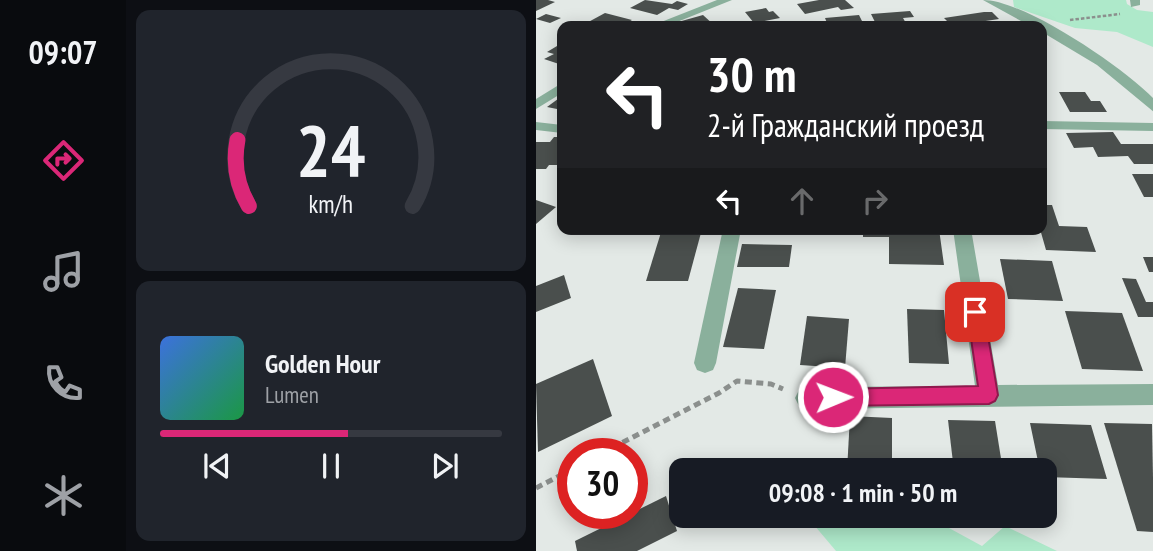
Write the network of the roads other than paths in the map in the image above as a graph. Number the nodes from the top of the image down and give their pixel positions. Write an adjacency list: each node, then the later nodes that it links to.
1 (727, 0): 3 (street)
2 (988, 0): 4 (street)
3 (670, 21)
4 (1031, 21)
5 (1047, 29): 8 (street)
6 (557, 90): 7 (street)
7 (536, 105)
8 (1154, 108)
9 (1047, 125): 11 (street)
10 (536, 126): 12 (street)
11 (1154, 127)
12 (557, 128)
13 (732, 235): 15 (street)
14 (963, 235): 17 (street)
15 (705, 363)
16 (1154, 394): 17 (street)
17 (989, 395): 18 (street)
18 (807, 398)

